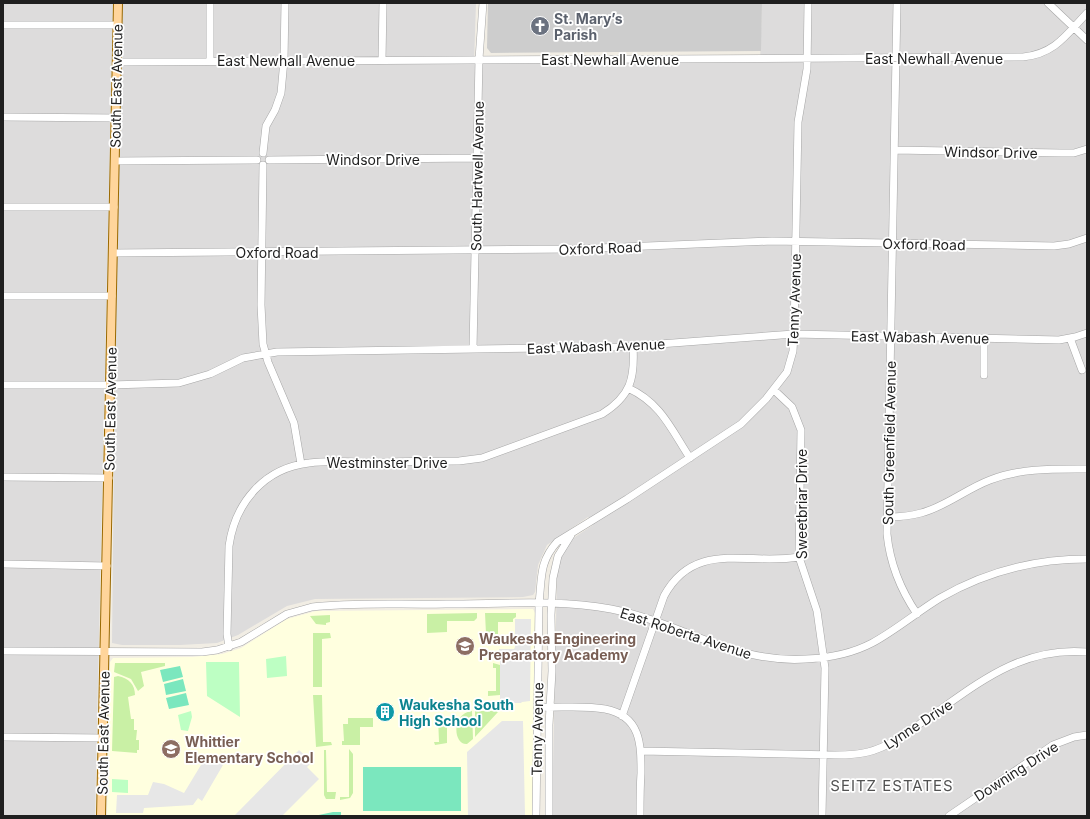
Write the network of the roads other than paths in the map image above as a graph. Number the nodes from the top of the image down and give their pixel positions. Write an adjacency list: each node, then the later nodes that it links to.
1 (118, 3): 11 (main road, South East Avenue)
2 (210, 3): 19 (street)
3 (285, 3): 17 (street)
4 (383, 3): 18 (street)
5 (483, 3): 16 (street, South Hartwell Avenue)
6 (808, 3): 15 (street, Tenny Avenue)
7 (897, 3): 14 (street, South Greenfield Avenue)
8 (1048, 3): 12 (street)
9 (1087, 13): 12 (street, East Newhall Avenue)
10 (3, 25): 11 (street)
11 (118, 25): 20 (main road, South East Avenue)
12 (1074, 27): 13 (street); 14 (street, East Newhall Avenue)
13 (1087, 40)
14 (896, 57): 15 (street, East Newhall Avenue); 24 (street, South Greenfield Avenue)
15 (808, 58): 16 (street, East Newhall Avenue); 34 (street, Tenny Avenue)
16 (480, 59): 18 (street, East Newhall Avenue); 26 (street, South Hartwell Avenue)
17 (284, 60): 18 (street, East Newhall Avenue); 19 (street, East Newhall Avenue); 25 (street)
18 (382, 60)
19 (210, 61): 20 (street, East Newhall Avenue)
20 (117, 62): 22 (main road, South East Avenue)
21 (3, 117): 22 (street)
22 (116, 118): 29 (main road, South East Avenue)
23 (1087, 149): 24 (street, Windsor Drive)
24 (895, 150): 35 (street, South Greenfield Avenue)
25 (263, 153): 27 (street); 28 (street)
26 (477, 158): 28 (street, Windsor Drive); 36 (street, South Hartwell Avenue)
27 (257, 160): 29 (street); 30 (street)
28 (269, 160): 30 (street)
29 (115, 161): 32 (main road, South East Avenue)
30 (263, 166): 37 (street)
31 (3, 207): 32 (street)
32 (114, 207): 38 (main road, South East Avenue)
33 (1087, 238): 35 (street, Oxford Road)
34 (796, 241): 35 (street, Oxford Road); 36 (street, Oxford Road); 42 (street, Tenny Avenue)
35 (892, 243): 43 (street, South Greenfield Avenue)
36 (475, 251): 37 (street, Oxford Road); 47 (street, South Hartwell Avenue)
37 (262, 252): 38 (street, Oxford Road); 48 (street)
38 (113, 253): 40 (main road, South East Avenue)
39 (3, 296): 40 (street)
40 (112, 296): 52 (main road, South East Avenue)
41 (1087, 333): 45 (street, East Wabash Avenue)
42 (794, 334): 43 (street, East Wabash Avenue); 46 (street, East Wabash Avenue); 54 (street, Tenny Avenue)
43 (891, 336): 44 (street, East Wabash Avenue); 60 (street, South Greenfield Avenue)
44 (984, 338): 45 (street, East Wabash Avenue); 50 (street)
45 (1070, 338): 49 (street)
46 (633, 346): 47 (street, East Wabash Avenue); 53 (street, Westminster Drive)
47 (473, 349): 48 (street, East Wabash Avenue)
48 (265, 353): 52 (street, East Wabash Avenue); 56 (street)
49 (1082, 370)
50 (984, 375)
51 (3, 385): 52 (street, East Wabash Avenue)
52 (110, 386): 59 (main road, South East Avenue)
53 (628, 388): 55 (street); 56 (street, Westminster Drive)
54 (774, 390): 55 (street, Tenny Avenue); 62 (street, Sweetbriar Drive)
55 (690, 458): 61 (street, Tenny Avenue)
56 (301, 464): 70 (street, Westminster Drive)
57 (1087, 469): 60 (street)
58 (3, 477): 59 (street)
59 (109, 478): 65 (main road, South East Avenue)
60 (888, 517): 68 (street, South Greenfield Avenue)
61 (571, 535): 66 (street, Tenny Avenue); 67 (street, Tenny Avenue)
62 (799, 557): 69 (street); 74 (street, Sweetbriar Drive)
63 (1087, 559): 68 (street, East Roberta Avenue)
64 (3, 564): 65 (street)
65 (107, 566): 72 (main road, South East Avenue)
66 (539, 603): 67 (street, East Roberta Avenue); 70 (street, East Roberta Avenue); 75 (street, Tenny Avenue)
67 (552, 603): 69 (street, East Roberta Avenue); 76 (street, Tenny Avenue)
68 (916, 614): 74 (street, East Roberta Avenue)
69 (656, 621): 74 (street, East Roberta Avenue); 77 (street)
70 (229, 647): 72 (street, East Roberta Avenue)
71 (3, 651): 72 (street, East Roberta Avenue)
72 (105, 652): 80 (main road, South East Avenue)
73 (1087, 652): 82 (street, Lynne Drive)
74 (824, 657): 82 (street, Sweetbriar Drive)
75 (538, 707): 76 (street); 84 (street, Tenny Avenue)
76 (550, 707): 77 (street); 85 (street, Tenny Avenue)
77 (622, 716): 81 (street)
78 (1087, 735): 88 (street, Downing Drive)
79 (3, 738): 80 (street)
80 (103, 738): 83 (main road, South East Avenue)
81 (641, 751): 82 (street, Lynne Drive); 86 (street)
82 (823, 755): 87 (street, Sweetbriar Drive)
83 (102, 816)
84 (536, 816)
85 (549, 816)
86 (640, 816)
87 (822, 816)
88 (949, 816)

